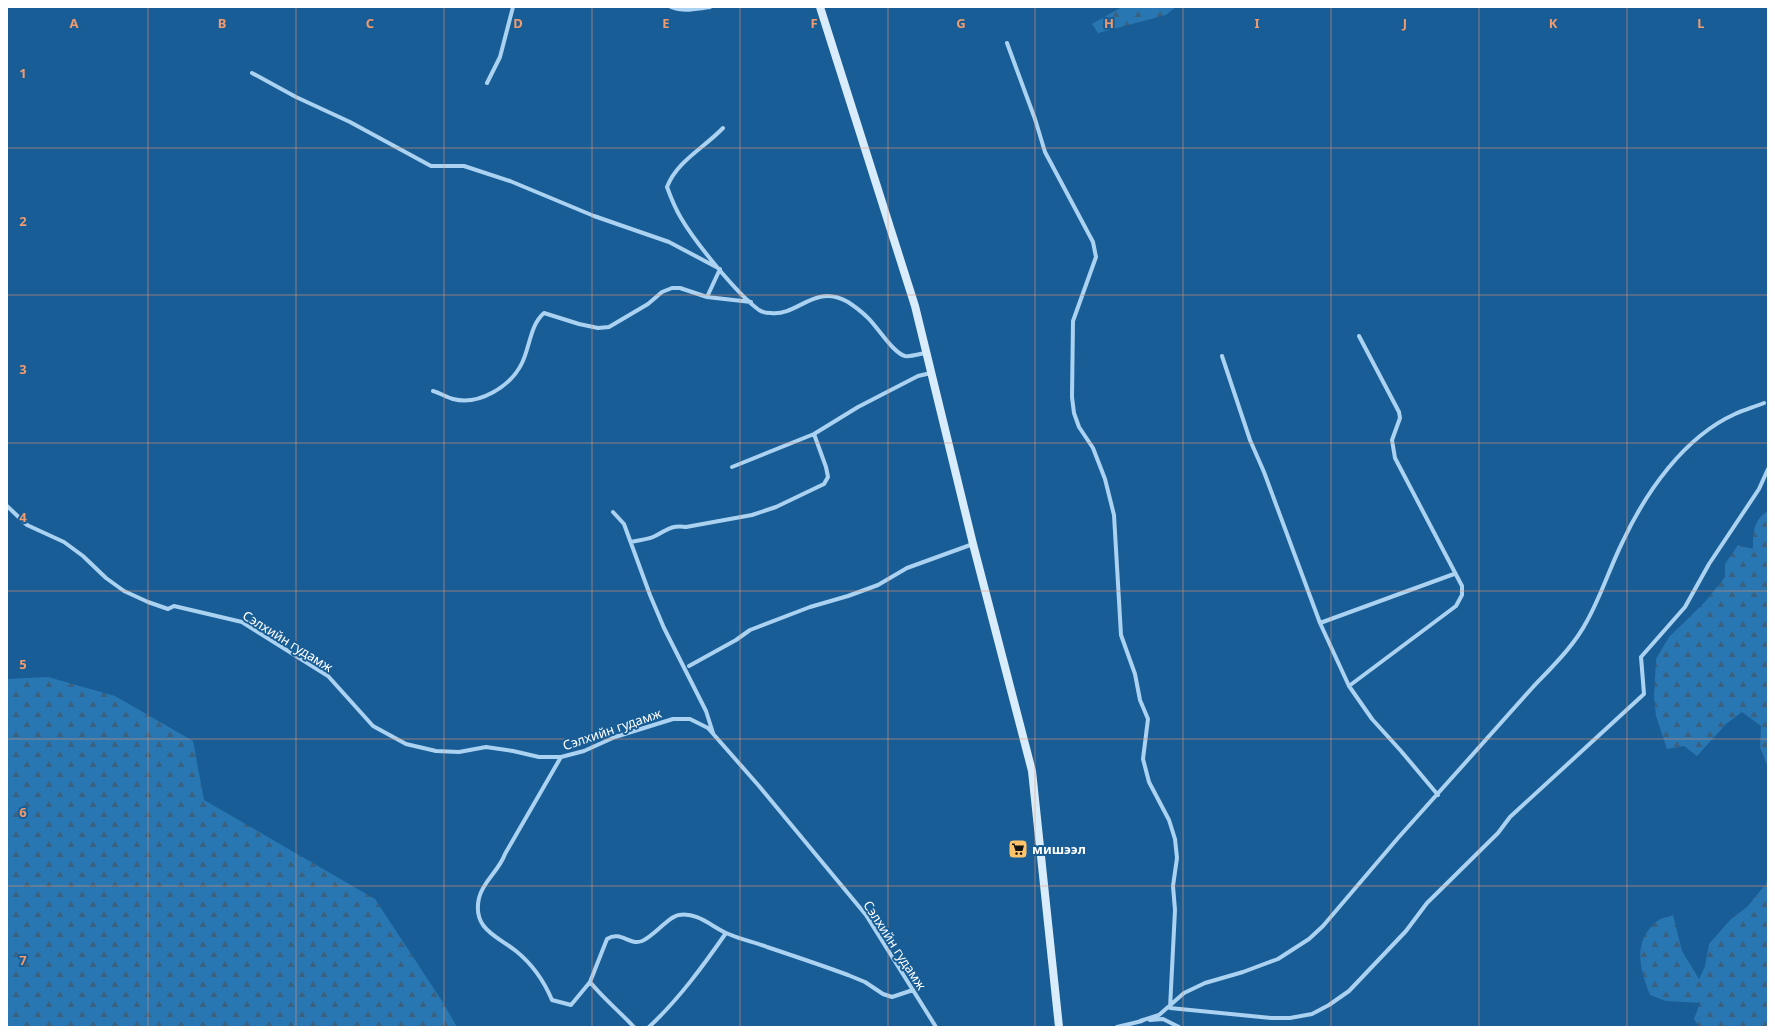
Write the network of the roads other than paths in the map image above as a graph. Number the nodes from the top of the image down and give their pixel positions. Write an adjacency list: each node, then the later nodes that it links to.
1 (513, 7): 7 (street)
2 (671, 7): 3 (street)
3 (710, 7)
4 (820, 7): 13 (main road)
5 (1007, 43): 35 (street)
6 (252, 73): 9 (street)
7 (487, 83)
8 (723, 128): 9 (street)
9 (720, 269): 10 (street); 11 (street)
10 (707, 297): 11 (street); 16 (street)
11 (751, 302): 13 (street)
12 (1359, 336): 25 (street)
13 (926, 353): 15 (main road)
14 (1222, 356): 26 (street)
15 (931, 372): 18 (street); 24 (main road)
16 (433, 391)
17 (1764, 403): 31 (street)
18 (814, 434): 19 (street); 23 (street)
19 (732, 466)
20 (1768, 469): 35 (street)
21 (7, 506): 30 (street, Сэлхийн гудамж)
22 (613, 512): 23 (street)
23 (631, 542): 29 (street)
24 (973, 544): 27 (street); 40 (main road)
25 (1454, 574): 26 (street); 28 (street)
26 (1320, 623): 28 (street)
27 (689, 666)
28 (1349, 686): 31 (street)
29 (714, 736): 30 (street, Сэлхийн гудамж); 34 (street, Сэлхийн гудамж)
30 (561, 757): 33 (street)
31 (1438, 795): 35 (street)
32 (726, 933): 33 (street); 34 (street); 38 (street)
33 (590, 982): 37 (street)
34 (913, 990): 39 (street, Сэлхийн гудамж)
35 (1170, 1008): 36 (street)
36 (1140, 1021): 41 (street); 42 (street)
37 (634, 1027)
38 (649, 1027)
39 (936, 1027)
40 (1060, 1027)
41 (1117, 1027)
42 (1179, 1027)

